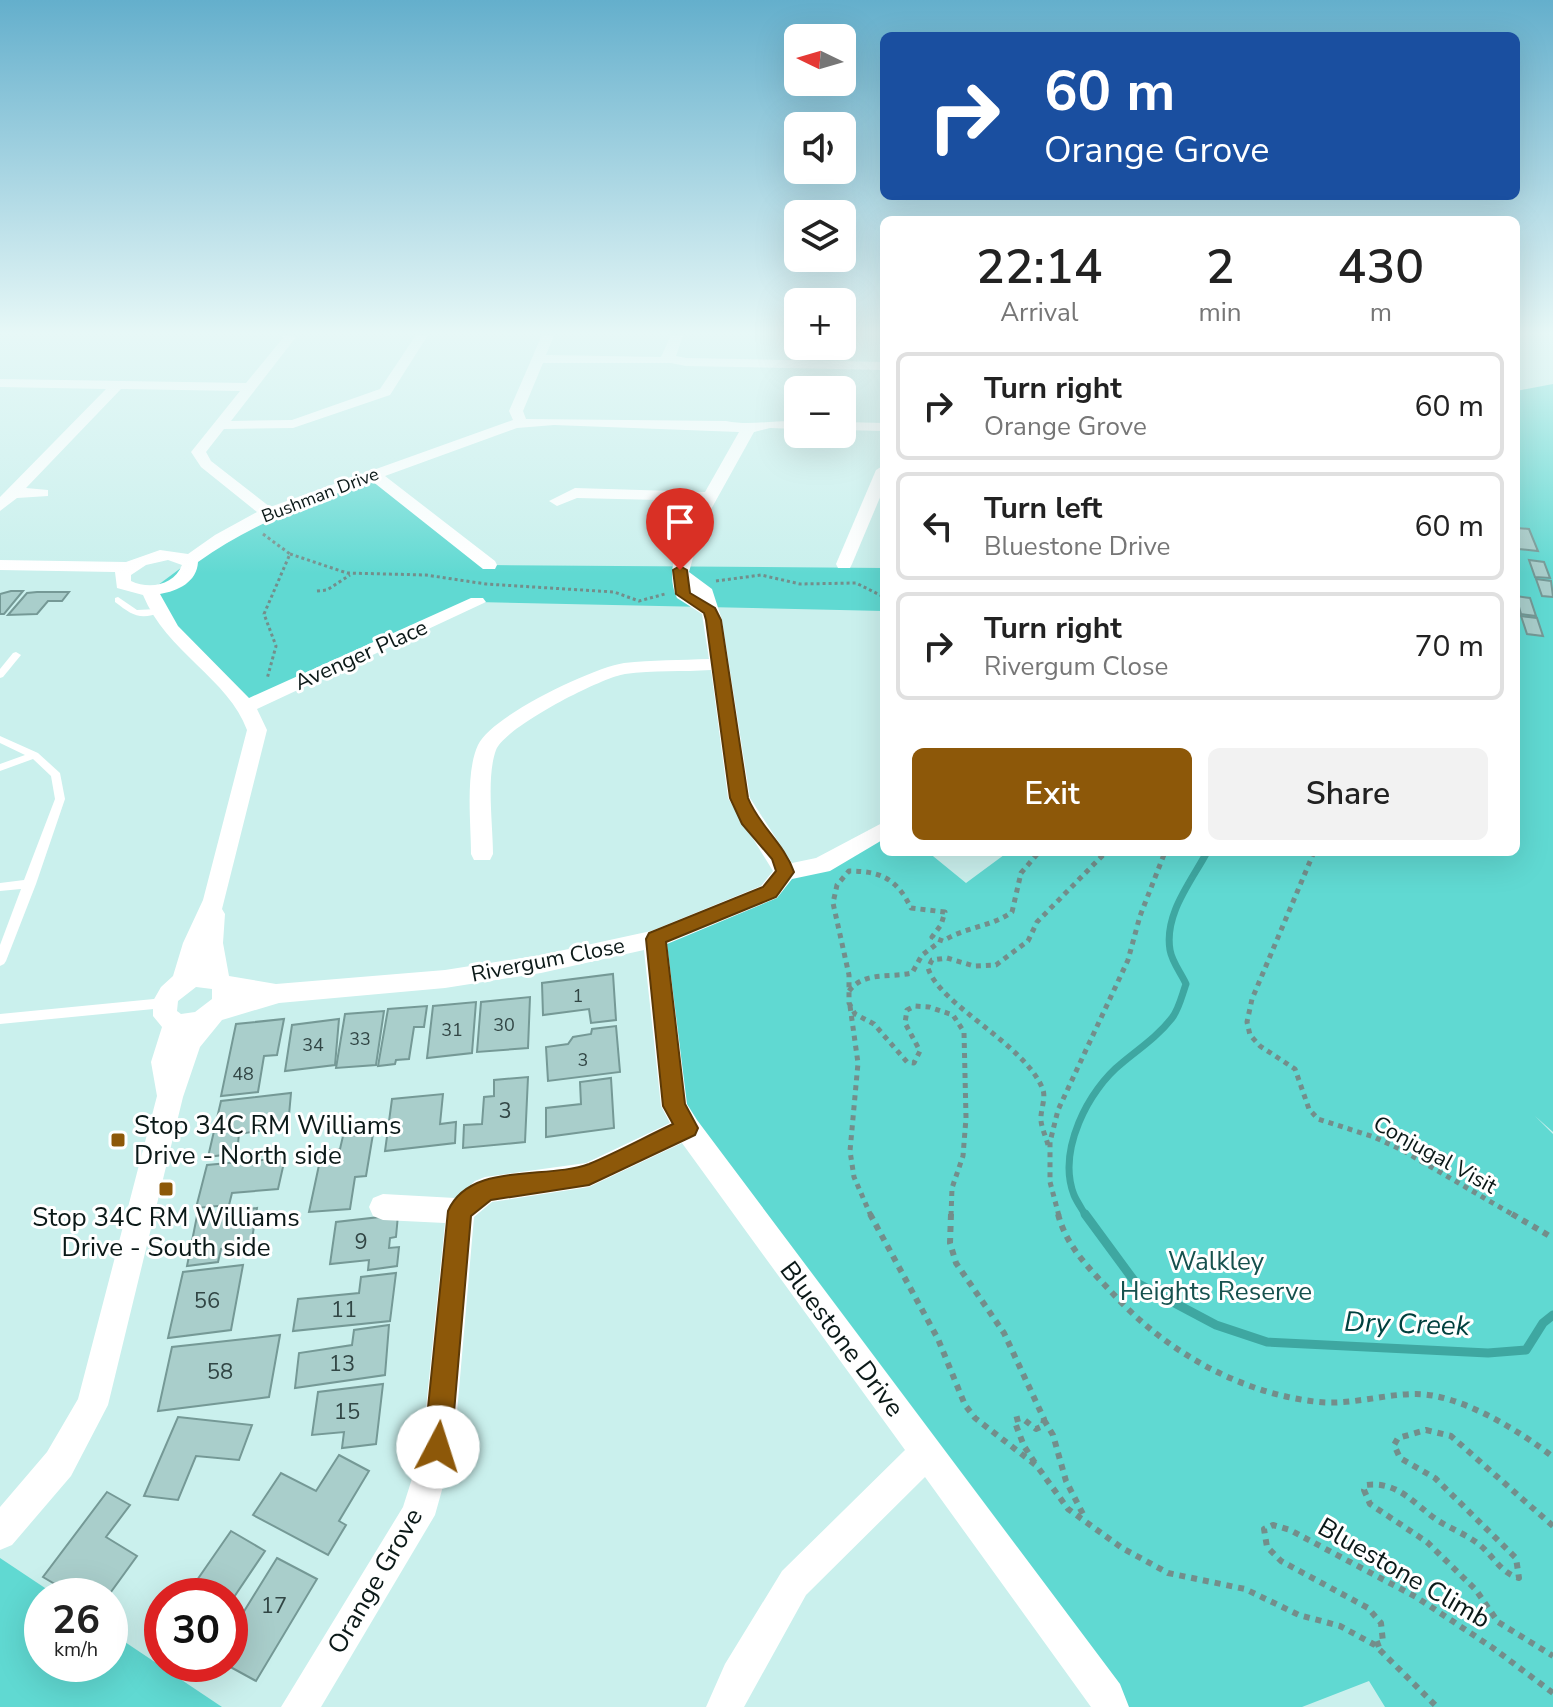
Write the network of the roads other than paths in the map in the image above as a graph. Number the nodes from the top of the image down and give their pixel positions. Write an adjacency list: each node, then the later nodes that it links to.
1 (88, 415): 13 (street)
2 (227, 415): 7 (street)
3 (320, 415): 7 (street)
4 (518, 415): 5 (street)
5 (521, 423): 10 (street, Bushman Drive); 11 (street, Bushman Drive)
6 (784, 424): 10 (street, Bushman Drive)
7 (219, 425): 18 (street)
8 (856, 426): 9 (street)
9 (880, 427)
10 (746, 429): 15 (street)
11 (373, 474): 18 (street, Bushman Drive); 22 (street)
12 (880, 479): 20 (street)
13 (13, 493): 14 (street); 17 (street)
14 (43, 493)
15 (712, 497): 16 (street); 25 (street)
16 (557, 501)
17 (0, 506)
18 (268, 513): 19 (street, Bushman Drive)
19 (182, 558): 24 (street); 26 (street)
20 (844, 564)
21 (0, 565): 24 (street)
22 (489, 565)
23 (0, 573): 24 (street)
24 (125, 573): 27 (street)
25 (682, 583): 30 (street); 30 (street)
26 (173, 585): 27 (street); 31 (street)
27 (150, 591): 31 (street)
28 (118, 600): 31 (lane)
29 (477, 602): 35 (street, Avenger Place)
30 (710, 611): 33 (street)
31 (162, 617): 35 (street)
32 (16, 655): 34 (lane)
33 (720, 664): 40 (street); 41 (street)
34 (0, 675)
35 (246, 707): 44 (street)
36 (0, 739): 37 (lane)
37 (34, 755): 38 (lane); 42 (lane)
38 (0, 768)
39 (880, 831): 41 (street, Rivergum Close)
40 (482, 854)
41 (785, 872): 45 (street, Rivergum Close)
42 (30, 884): 43 (lane); 46 (lane)
43 (0, 887)
44 (214, 900): 47 (street); 48 (street)
45 (655, 939): 49 (street, Rivergum Close); 54 (street, Bluestone Drive)
46 (0, 961)
47 (184, 982): 48 (street); 50 (street)
48 (221, 983): 49 (street, Rivergum Close); 51 (street)
49 (279, 993): 51 (street, Rivergum Close)
50 (170, 1013): 51 (street); 52 (lane); 53 (street)
51 (212, 1014): 53 (street)
52 (0, 1019)
53 (170, 1097): 58 (street)
54 (687, 1128): 56 (street); 57 (street, Bluestone Drive)
55 (383, 1207): 56 (street)
56 (460, 1211): 59 (street, Orange Grove)
57 (926, 1453): 60 (street); 61 (street, Bluestone Drive)
58 (0, 1533)
59 (300, 1707)
60 (725, 1707)
61 (1110, 1707)

